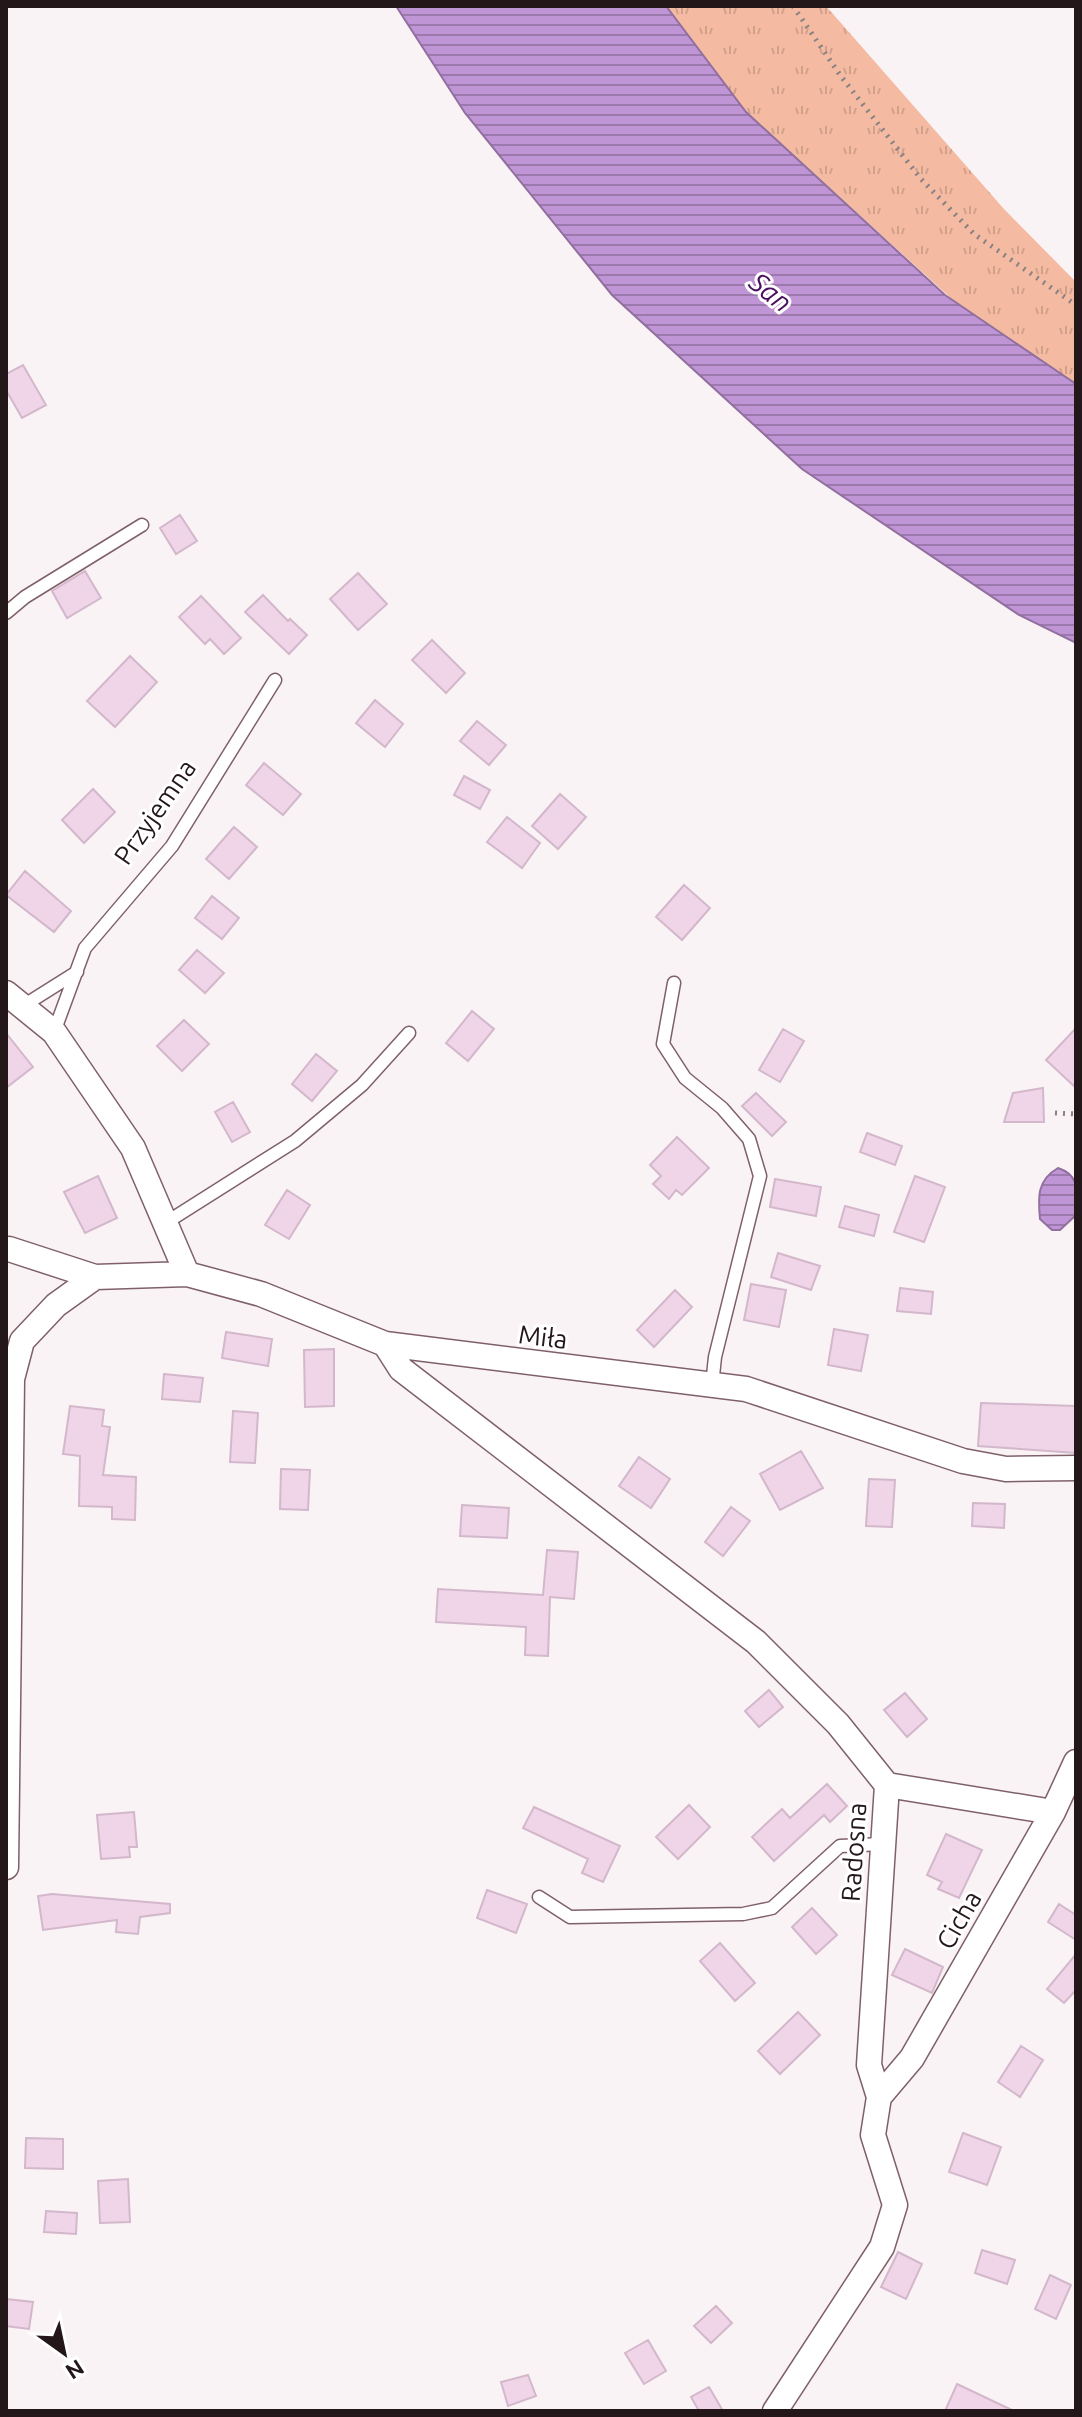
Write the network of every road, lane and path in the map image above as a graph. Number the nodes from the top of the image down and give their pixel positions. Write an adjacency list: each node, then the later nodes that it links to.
1 (793, 6): 2 (path)
2 (1076, 305)
3 (142, 525): 4 (lane)
4 (6, 613)
5 (275, 680): 6 (lane, Przyjemna)
6 (77, 972): 8 (lane); 9 (lane, Przyjemna)
7 (674, 983): 18 (lane)
8 (14, 999): 9 (street)
9 (54, 1032): 13 (street)
10 (409, 1033): 13 (lane)
11 (1055, 1113): 12 (path)
12 (1076, 1114)
13 (167, 1222): 15 (street)
14 (9, 1249): 16 (street, Miła)
15 (187, 1274): 16 (street, Miła); 17 (street, Miła)
16 (95, 1277): 24 (street)
17 (385, 1344): 18 (street, Miła); 21 (street, Radosna)
18 (712, 1385): 19 (street, Miła)
19 (1076, 1468)
20 (1076, 1762): 22 (street, Cicha)
21 (887, 1785): 22 (street); 23 (street, Radosna)
22 (1053, 1812): 26 (street, Cicha)
23 (882, 1844): 25 (lane); 26 (street, Radosna)
24 (6, 1867)
25 (539, 1897)
26 (879, 2097): 27 (street, Radosna)
27 (775, 2411)

